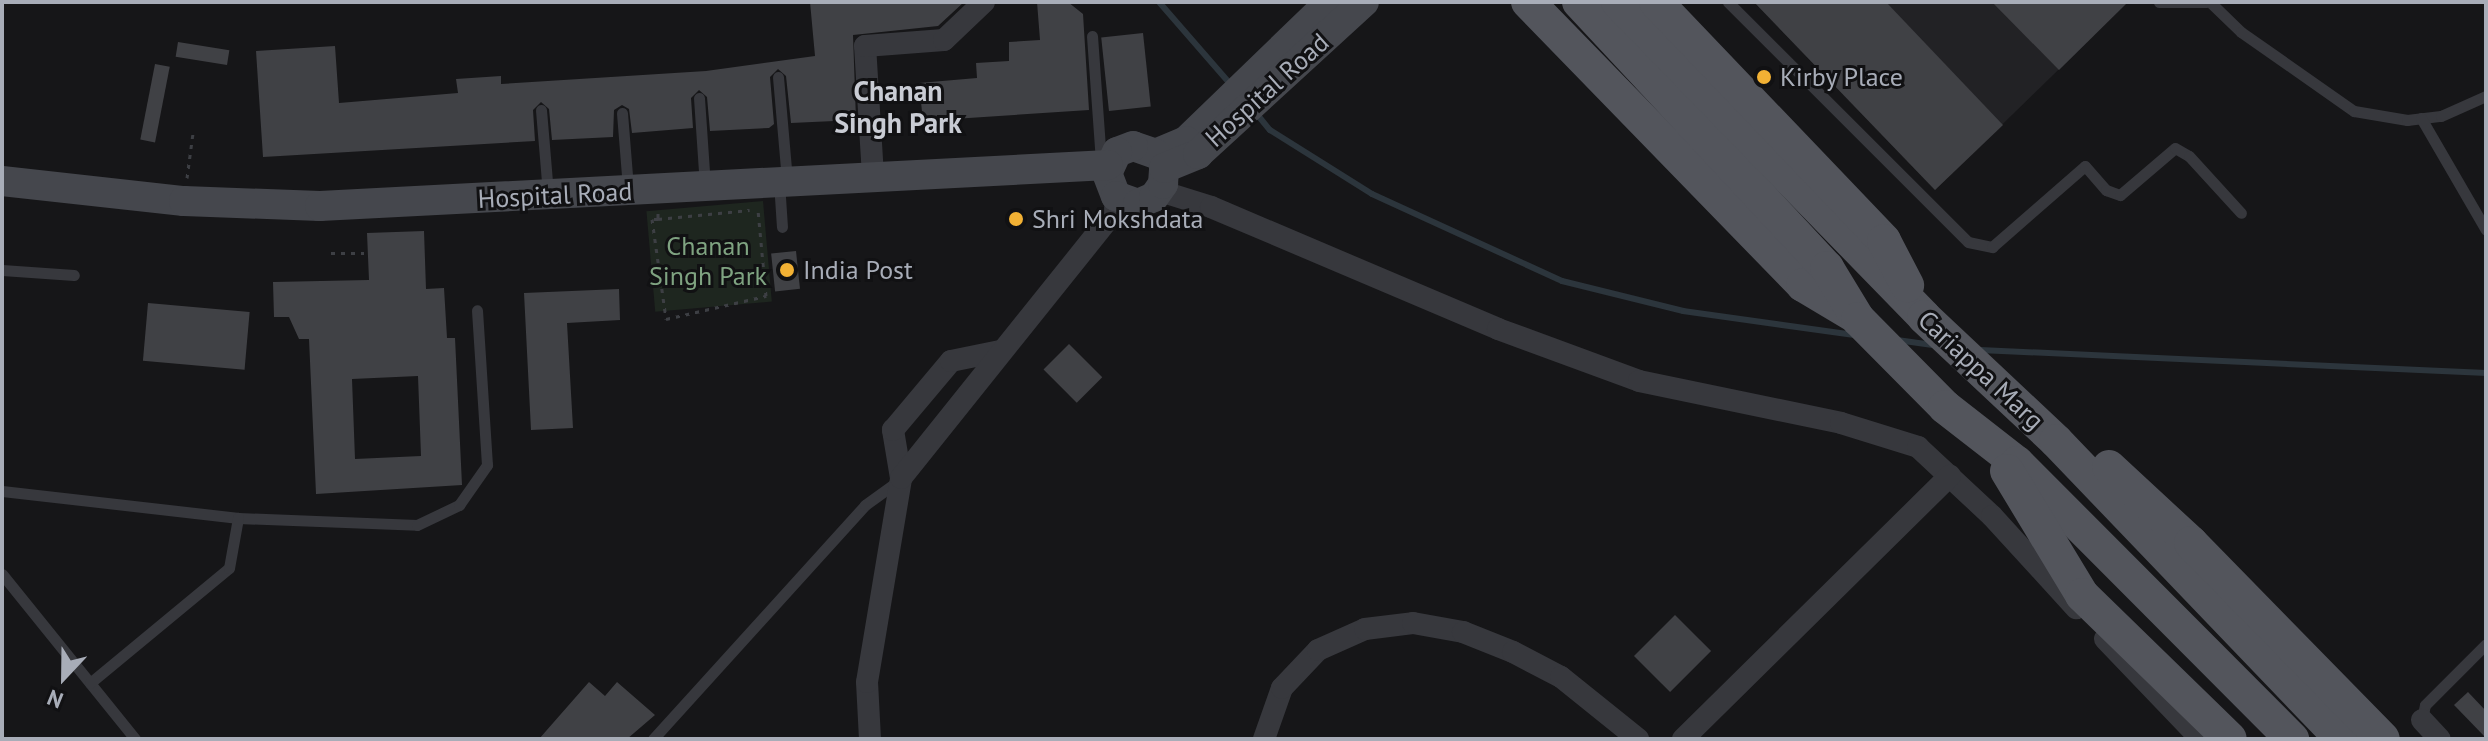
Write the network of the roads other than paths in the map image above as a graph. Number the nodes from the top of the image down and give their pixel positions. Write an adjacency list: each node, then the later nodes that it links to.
1 (984, 2): 21 (street)
2 (1330, 2): 12 (street, Hospital Road)
3 (1364, 2): 12 (street, Hospital Road)
4 (1528, 2): 35 (main road)
5 (1579, 2): 35 (main road, Cariappa Marg)
6 (1618, 2): 34 (main road, Cariappa Marg)
7 (1656, 2): 34 (main road)
8 (1728, 2): 28 (lane)
9 (2159, 2): 10 (lane)
10 (2208, 2): 18 (lane)
11 (1092, 36): 19 (lane)
12 (1268, 76): 20 (street, Hospital Road)
13 (778, 77): 23 (lane)
14 (2486, 96): 18 (lane)
15 (699, 98): 24 (lane)
16 (541, 110): 26 (lane)
17 (622, 113): 25 (lane)
18 (2421, 118): 30 (lane)
19 (1105, 165): 20 (street); 21 (street, Hospital Road); 27 (street)
20 (1160, 171): 27 (street); 39 (street)
21 (873, 176): 23 (street, Hospital Road)
22 (2, 181): 26 (street, Hospital Road)
23 (783, 181): 24 (street, Hospital Road); 29 (lane)
24 (705, 187): 25 (street, Hospital Road)
25 (628, 191): 26 (street, Hospital Road)
26 (549, 196)
27 (1123, 201): 36 (street)
28 (2241, 213)
29 (782, 227)
30 (2486, 230)
31 (2, 270): 32 (lane)
32 (74, 275)
33 (477, 310): 42 (lane)
34 (1924, 317): 38 (main road, Cariappa Marg)
35 (1858, 319): 37 (main road, Cariappa Marg)
36 (1000, 351): 40 (street); 40 (street)
37 (1989, 441): 54 (main road); 55 (main road, Cariappa Marg)
38 (2056, 441): 56 (main road, Cariappa Marg); 57 (main road)
39 (1950, 476): 52 (street); 53 (street)
40 (901, 478): 48 (lane); 49 (street)
41 (2, 491): 42 (lane)
42 (238, 518): 45 (lane)
43 (2, 574): 45 (lane)
44 (2486, 644): 46 (lane)
45 (90, 683): 47 (lane)
46 (2422, 720): 58 (street)
47 (135, 739)
48 (653, 739)
49 (870, 739)
50 (1264, 739): 51 (street)
51 (1638, 739)
52 (1683, 739)
53 (2201, 739)
54 (2230, 739)
55 (2292, 739)
56 (2342, 739)
57 (2383, 739)
58 (2440, 739)

